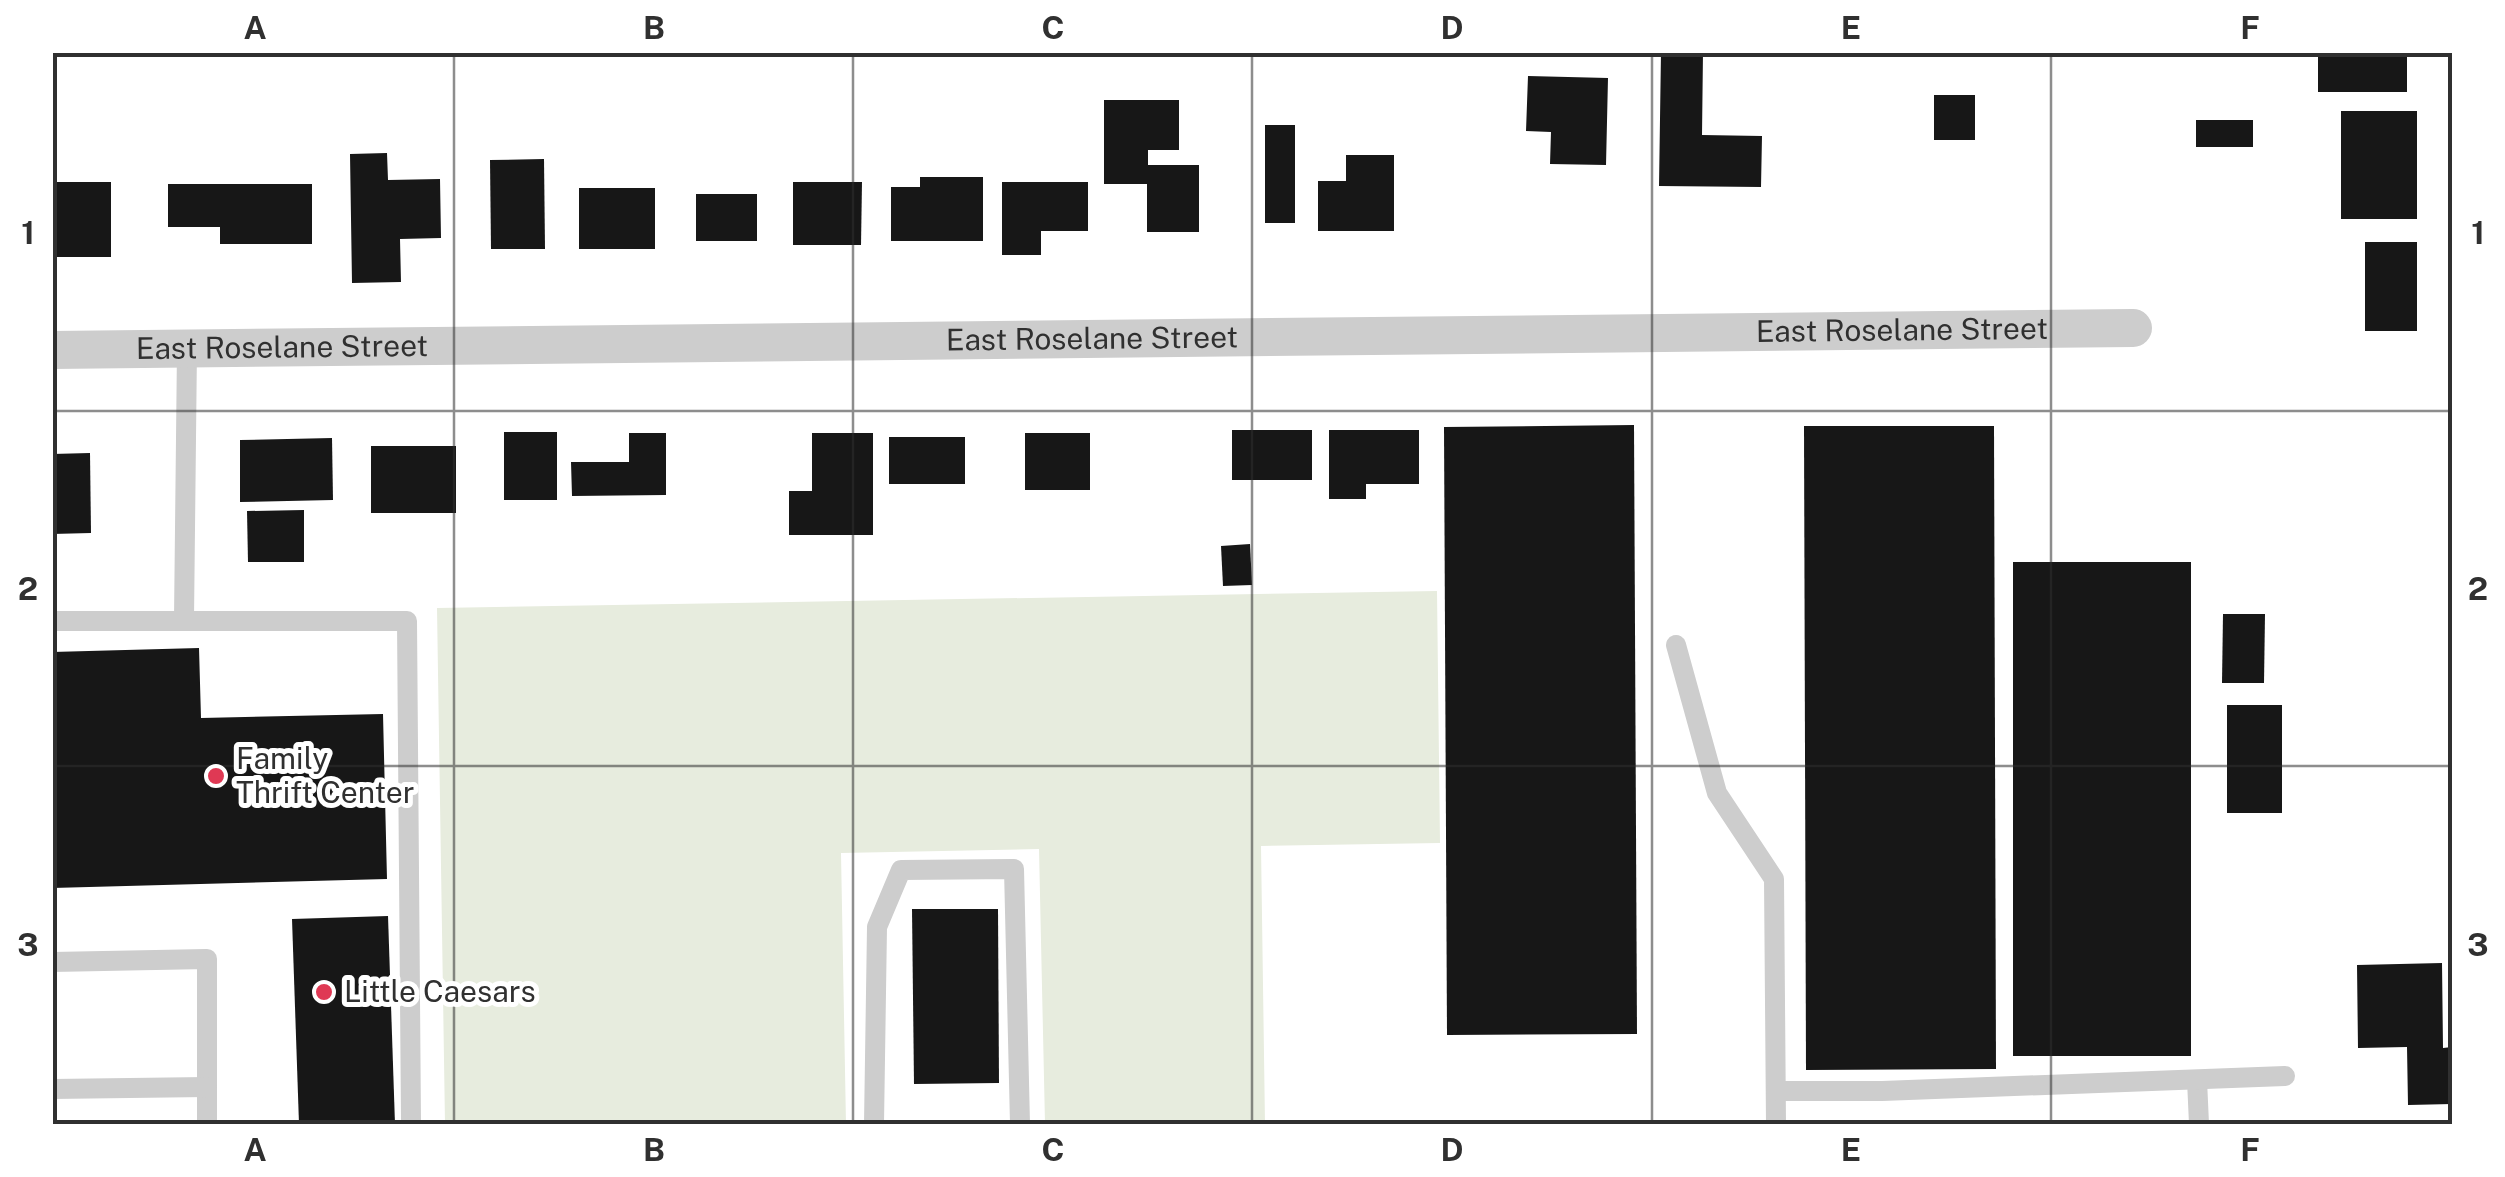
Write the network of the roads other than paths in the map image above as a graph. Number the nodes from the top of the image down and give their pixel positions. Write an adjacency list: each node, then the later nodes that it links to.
1 (2133, 328): 2 (street, East Roselane Street)
2 (188, 348): 3 (street, East Roselane Street); 4 (lane)
3 (52, 350)
4 (184, 620): 5 (lane); 14 (lane)
5 (52, 621)
6 (1676, 645): 12 (lane)
7 (52, 962): 10 (lane)
8 (2284, 1076): 9 (lane)
9 (2197, 1080): 12 (lane); 18 (lane)
10 (207, 1087): 11 (lane); 13 (lane)
11 (52, 1089)
12 (1776, 1091): 17 (lane)
13 (207, 1124)
14 (411, 1124)
15 (874, 1124): 16 (lane)
16 (1020, 1124)
17 (1776, 1124)
18 (2199, 1124)

